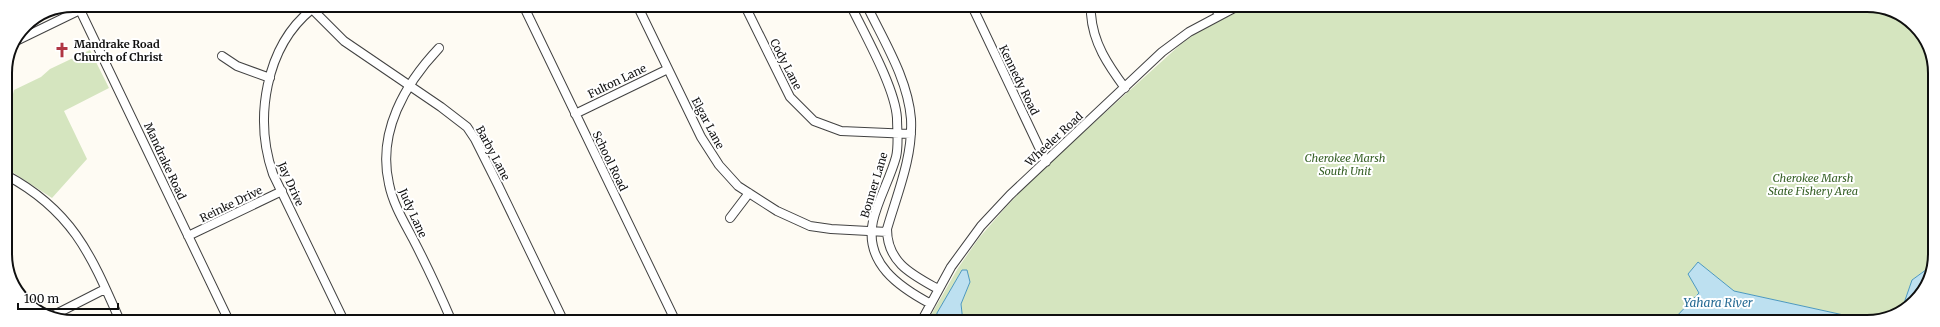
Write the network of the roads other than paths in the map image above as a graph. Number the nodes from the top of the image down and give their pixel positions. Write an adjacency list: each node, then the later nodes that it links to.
1 (76, 12): 15 (street)
2 (81, 12): 32 (street, Mandrake Road)
3 (309, 12): 19 (street, Jay Drive)
4 (315, 12): 20 (street, Barby Lane)
5 (526, 12): 22 (street, School Road)
6 (640, 12): 18 (street, Elgar Lane)
7 (748, 12): 23 (street, Cody Lane)
8 (854, 12): 23 (street, Bonner Lane)
9 (870, 12): 24 (street)
10 (975, 12): 25 (street, Kennedy Road)
11 (1218, 12): 14 (street)
12 (1226, 12): 14 (street, Wheeler Road)
13 (1091, 14): 21 (street)
14 (1220, 15): 21 (street, Wheeler Road)
15 (23, 38)
16 (439, 48): 20 (street, Judy Lane)
17 (222, 56): 19 (street)
18 (668, 69): 22 (street, Fulton Lane); 28 (street, Elgar Lane)
19 (270, 78): 27 (street, Jay Drive)
20 (410, 86): 40 (street, Judy Lane); 41 (street, Barby Lane)
21 (1124, 88): 25 (street, Wheeler Road)
22 (575, 114): 42 (street, School Road)
23 (897, 134): 24 (street, Cody Lane); 30 (street, Bonner Lane)
24 (911, 134): 31 (street)
25 (1046, 162): 34 (street, Wheeler Road)
26 (12, 179): 33 (street)
27 (282, 191): 32 (street, Reinke Drive); 39 (street, Jay Drive)
28 (748, 193): 29 (street); 30 (street, Elgar Lane)
29 (730, 218)
30 (872, 232): 31 (street, Elgar Lane); 35 (street, Bonner Lane)
31 (887, 232): 34 (street)
32 (188, 236): 38 (street, Mandrake Road)
33 (105, 289): 36 (street); 37 (street)
34 (938, 289): 35 (street, Wheeler Road)
35 (931, 304): 43 (street, Wheeler Road)
36 (58, 313)
37 (117, 315)
38 (226, 315)
39 (341, 315)
40 (449, 315)
41 (561, 315)
42 (673, 315)
43 (925, 315)

